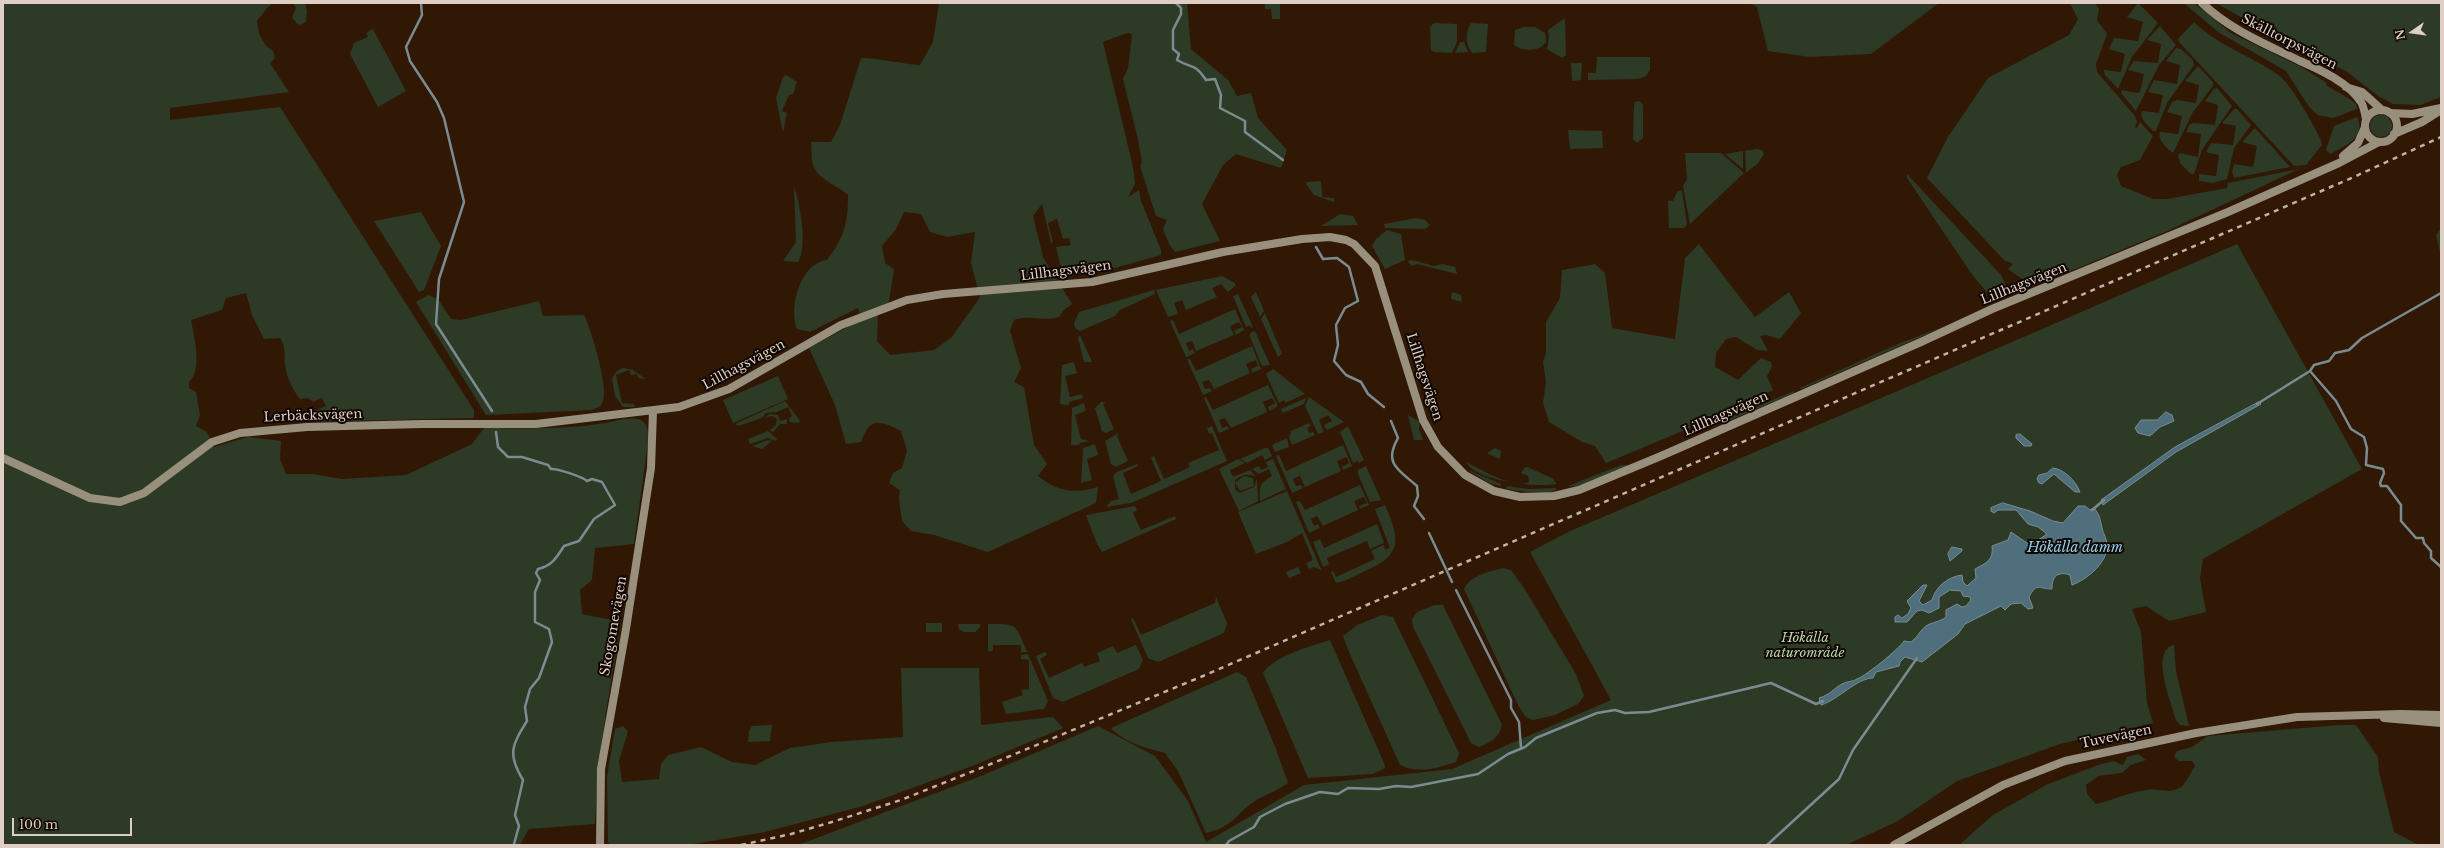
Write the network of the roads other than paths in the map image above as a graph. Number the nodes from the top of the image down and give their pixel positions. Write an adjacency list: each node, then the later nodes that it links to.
1 (2202, 3): 2 (street, Skälltorpsvägen)
2 (2346, 87): 4 (street, Skälltorpsvägen); 6 (street, Skälltorpsvägen)
3 (2441, 109): 5 (street, Lillhagsvägen); 7 (street, Lillhagsvägen)
4 (2382, 110): 5 (street, Lillhagsvägen); 6 (street)
5 (2390, 113): 7 (street)
6 (2366, 123): 8 (street); 9 (street, Lillhagsvägen)
7 (2394, 134): 8 (street, Lillhagsvägen)
8 (2379, 142): 9 (street, Lillhagsvägen)
9 (2333, 164): 10 (street, Lillhagsvägen)
10 (653, 411): 11 (street, Lerbäcksvägen); 15 (street, Skogomevägen)
11 (3, 458)
12 (2441, 715): 13 (street, Tuvevägen)
13 (2362, 716): 14 (street, Tuvevägen); 16 (street, Tuvevägen)
14 (2441, 723)
15 (600, 845)
16 (1894, 845)

